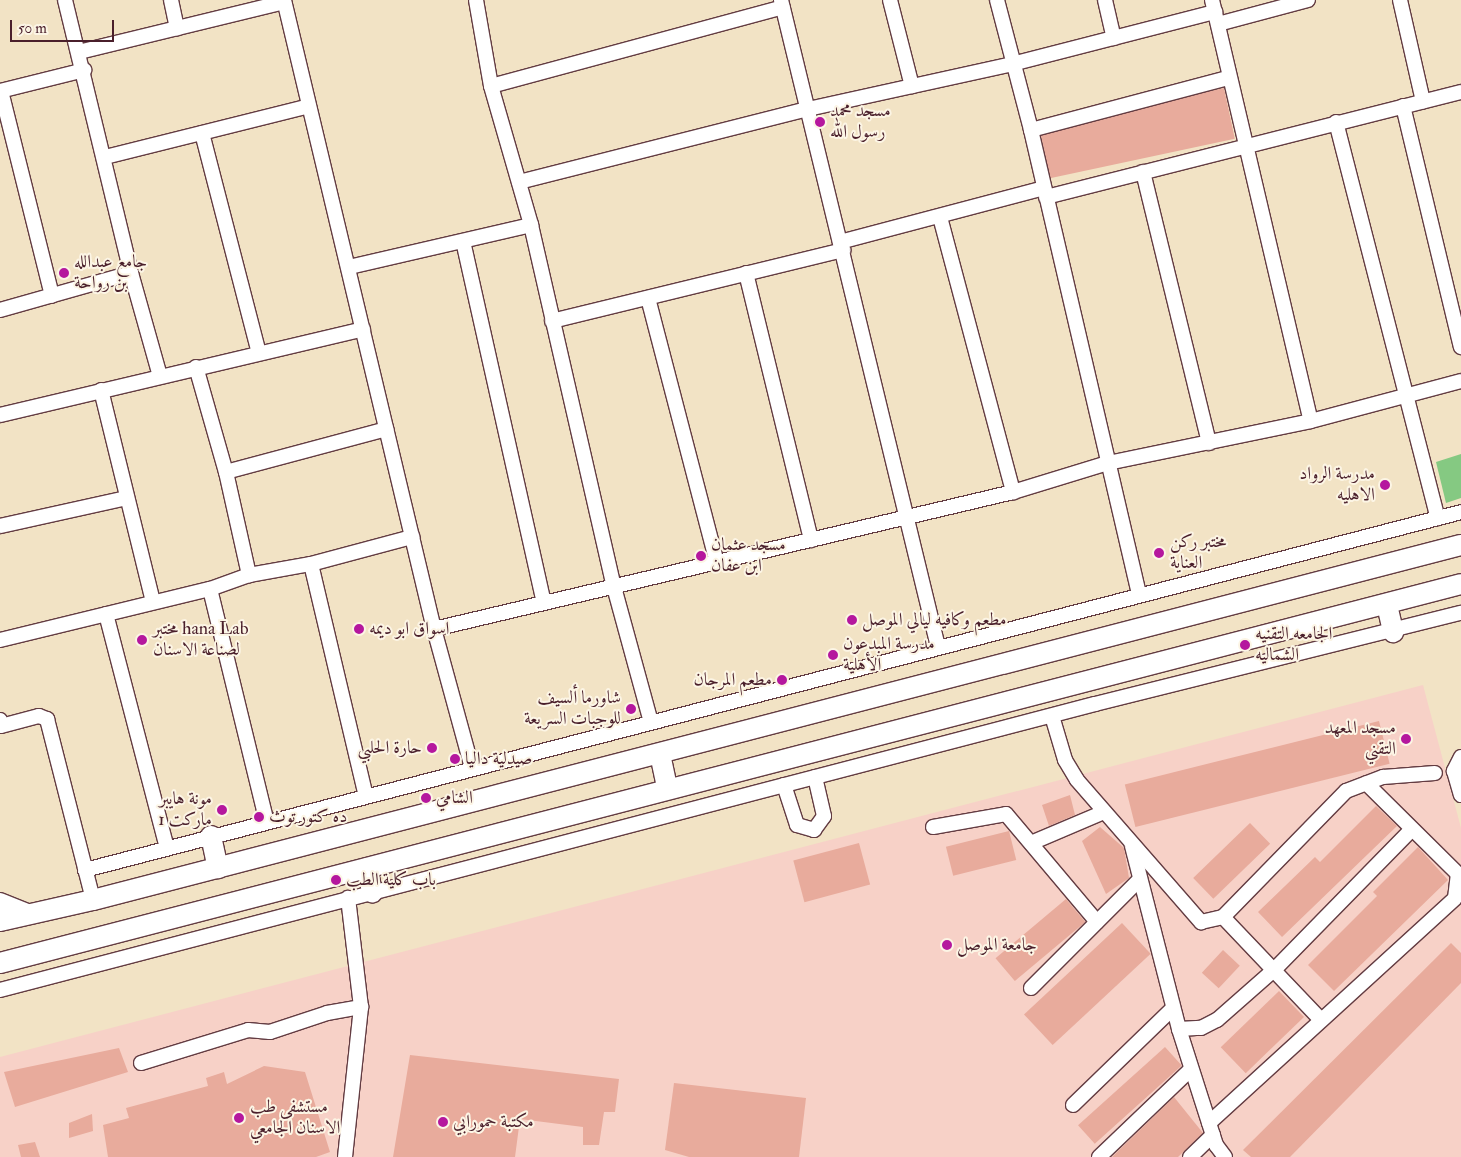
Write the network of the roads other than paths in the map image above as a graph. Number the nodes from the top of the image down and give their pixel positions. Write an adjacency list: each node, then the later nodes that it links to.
1 (66, 0): 14 (street)
2 (171, 0): 12 (street)
3 (476, 0): 18 (street)
4 (890, 0): 19 (street)
5 (997, 0): 15 (street)
6 (1105, 0): 13 (street)
7 (1308, 0): 11 (street)
8 (1400, 0): 22 (street)
9 (284, 1): 12 (street); 23 (street)
10 (782, 4): 18 (street); 25 (street)
11 (1215, 12): 13 (street); 17 (street)
12 (178, 28): 14 (street)
13 (1114, 38): 15 (street)
14 (79, 52): 16 (street)
15 (1012, 64): 19 (street); 27 (street)
16 (84, 70): 20 (street); 30 (street)
17 (1228, 78): 27 (street); 29 (street)
18 (491, 86): 32 (street)
19 (912, 86): 25 (street)
20 (1, 91): 41 (street)
21 (1461, 92): 22 (street)
22 (1423, 101): 24 (street)
23 (309, 106): 28 (street); 38 (street)
24 (1403, 106): 26 (street); 46 (street)
25 (808, 109): 32 (street); 37 (street)
26 (1336, 122): 29 (street); 52 (street)
27 (1031, 130): 33 (street)
28 (202, 133): 30 (street); 47 (street)
29 (1246, 144): 31 (street); 54 (street)
30 (105, 157): 39 (street)
31 (1143, 172): 33 (street); 56 (street)
32 (519, 182): 35 (street)
33 (1045, 193): 34 (street); 57 (street)
34 (940, 217): 37 (street); 59 (street)
35 (531, 225): 36 (street); 44 (street)
36 (463, 240): 38 (street); 76 (street)
37 (842, 246): 40 (street); 62 (street)
38 (349, 267): 45 (street)
39 (131, 273): 41 (street); 49 (street)
40 (746, 273): 42 (street); 66 (street)
41 (52, 296): 43 (street)
42 (648, 298): 44 (street); 68 (street)
43 (0, 310)
44 (552, 321): 72 (street)
45 (363, 329): 47 (street); 55 (street)
46 (1461, 347)
47 (259, 352): 48 (street)
48 (196, 367): 49 (street); 58 (street)
49 (160, 376): 51 (street)
50 (1461, 381): 52 (street)
51 (101, 390): 53 (street); 60 (street)
52 (1407, 394): 54 (street); 63 (street)
53 (0, 415)
54 (1311, 420): 56 (street)
55 (386, 429): 58 (street); 65 (street)
56 (1209, 443): 57 (street)
57 (1108, 463): 59 (street); 74 (street)
58 (226, 472): 70 (street)
59 (1013, 492): 62 (street)
60 (126, 498): 64 (street); 75 (street)
61 (1461, 512): 63 (street)
62 (908, 516): 66 (street); 83 (street)
63 (1438, 518): 74 (street)
64 (0, 526)
65 (412, 537): 69 (street); 80 (street)
66 (811, 540): 68 (street)
67 (1461, 545): 87 (highway)
68 (717, 562): 72 (street)
69 (311, 564): 70 (street); 96 (street)
70 (249, 575): 73 (street)
71 (1461, 584): 77 (highway)
72 (614, 587): 76 (street); 85 (street)
73 (210, 589): 75 (street); 98 (street)
74 (1139, 595): 83 (street)
75 (153, 601): 79 (street)
76 (544, 603): 80 (street)
77 (1387, 605): 81 (highway); 94 (highway)
78 (1461, 613): 81 (street)
79 (106, 614): 82 (street); 104 (street)
80 (434, 629): 89 (street)
81 (1393, 632): 84 (street)
82 (0, 640)
83 (938, 648): 85 (street)
84 (1052, 716): 91 (street); 97 (street)
85 (651, 722): 89 (street)
86 (0, 724): 107 (street)
87 (660, 754): 94 (highway); 105 (highway)
88 (1460, 757): 95 (street)
89 (472, 768): 96 (street)
90 (1434, 773): 92 (street)
91 (815, 777): 93 (street); 93 (street)
92 (1366, 783): 100 (street); 114 (street)
93 (784, 785): 109 (street)
94 (667, 788): 106 (highway)
95 (1461, 795)
96 (366, 796): 98 (street)
97 (1104, 812): 102 (street); 103 (street)
98 (267, 822): 101 (street)
99 (933, 827): 102 (street)
100 (1412, 829): 118 (street); 123 (street)
101 (211, 836): 104 (street); 105 (highway)
102 (1031, 843): 116 (street)
103 (1131, 843): 108 (street); 114 (street)
104 (167, 848): 107 (street)
105 (218, 868): 111 (highway)
106 (367, 868): 109 (highway); 117 (highway)
107 (85, 870): 111 (street)
108 (1140, 879): 116 (street); 122 (street)
109 (372, 892): 110 (street)
110 (348, 898): 120 (street); 121 (street)
111 (92, 900): 113 (highway)
112 (0, 902): 113 (main road)
113 (30, 914): 115 (highway)
114 (1223, 917): 118 (street)
115 (0, 921)
116 (1097, 922): 119 (street)
117 (0, 963)
118 (1274, 970): 123 (street); 124 (street)
119 (1031, 988)
120 (0, 990)
121 (361, 1007): 125 (street); 129 (street)
122 (1174, 1008): 124 (street); 127 (street)
123 (1321, 1020): 128 (street)
124 (1179, 1029): 126 (street)
125 (140, 1063)
126 (1191, 1069): 128 (street); 130 (street)
127 (1073, 1104)
128 (1211, 1129): 131 (street); 132 (street)
129 (345, 1157)
130 (1099, 1157)
131 (1190, 1157)
132 (1226, 1157)

